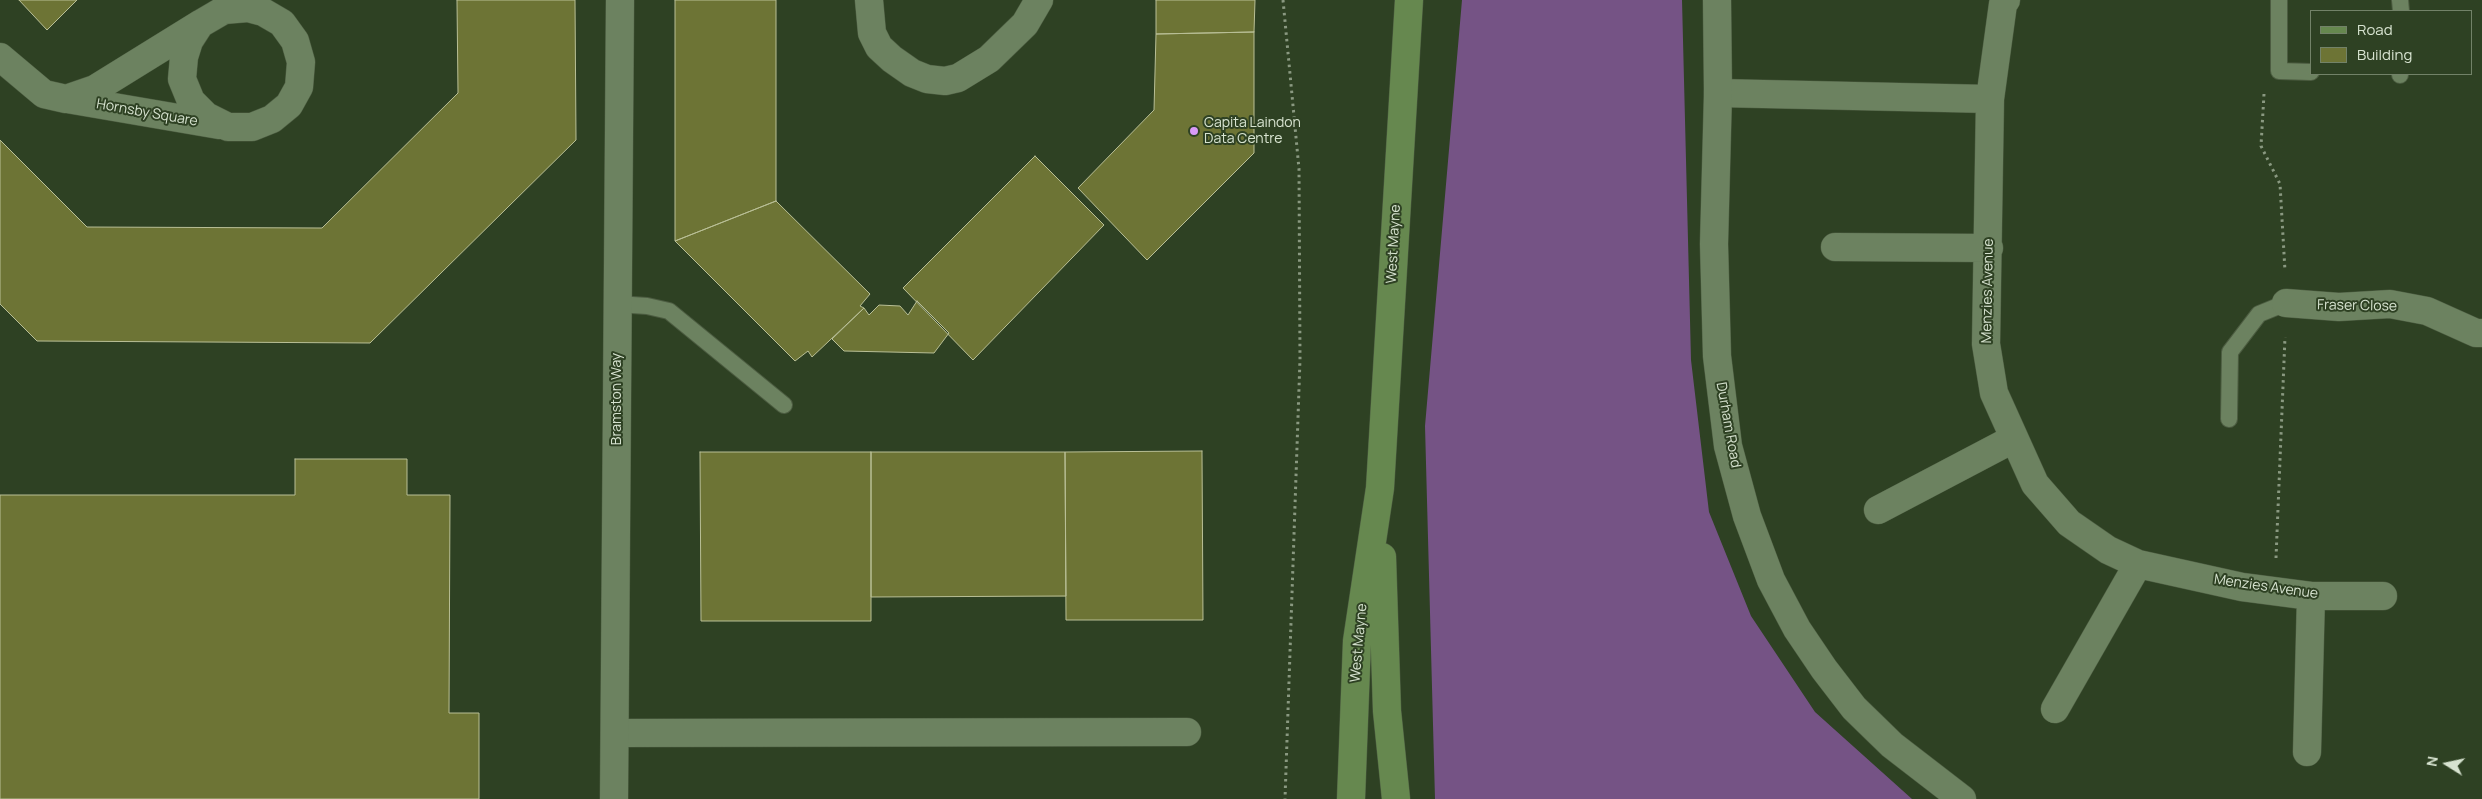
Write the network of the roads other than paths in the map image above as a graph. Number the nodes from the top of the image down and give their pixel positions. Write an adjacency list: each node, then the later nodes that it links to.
1 (620, 0): 18 (street, Bramston Way)
2 (869, 0): 3 (street)
3 (1039, 0)
4 (1409, 0): 23 (main road, West Mayne)
5 (1717, 0): 11 (street, Durham Road)
6 (2006, 0): 13 (street, Menzies Avenue)
7 (2279, 0): 10 (lane)
8 (200, 24): 12 (street, Hornsby Square); 14 (street, Hornsby Square); 14 (street, Hornsby Square)
9 (0, 57): 12 (street, Hornsby Square)
10 (2310, 72)
11 (1718, 93): 13 (street); 35 (street, Durham Road)
12 (66, 99): 14 (street, Hornsby Square)
13 (1990, 99): 16 (street, Menzies Avenue)
14 (228, 127)
15 (1834, 247): 16 (street)
16 (1989, 248): 22 (street, Menzies Avenue)
17 (2286, 303): 19 (street, Fraser Close); 21 (lane)
18 (618, 304): 20 (lane); 30 (street, Bramston Way)
19 (2482, 334)
20 (784, 405)
21 (2229, 419)
22 (2013, 439): 24 (street); 25 (street, Menzies Avenue)
23 (1380, 488): 33 (main road, West Mayne); 34 (main road, West Mayne)
24 (1878, 510)
25 (2138, 564): 26 (street, Menzies Avenue); 28 (street)
26 (2311, 596): 27 (street, Menzies Avenue); 31 (street)
27 (2383, 596)
28 (2055, 709)
29 (1187, 732): 30 (street)
30 (615, 733): 32 (street, Bramston Way)
31 (2307, 752)
32 (614, 799)
33 (1351, 799)
34 (1396, 799)
35 (1962, 799)

